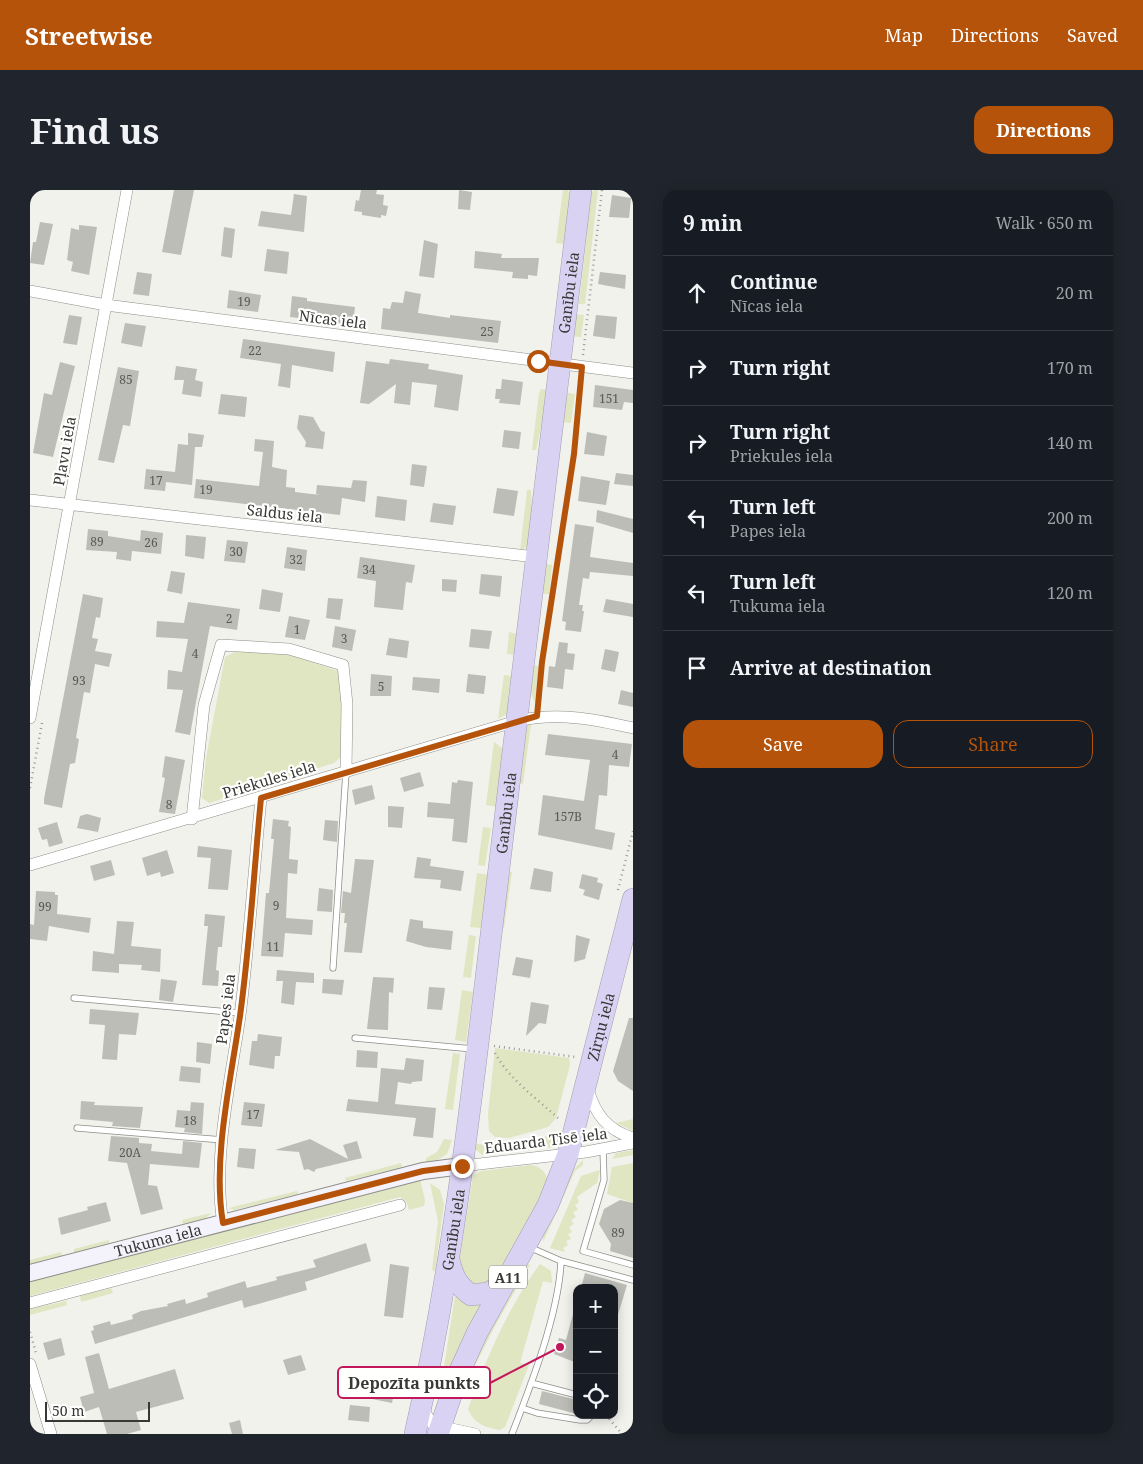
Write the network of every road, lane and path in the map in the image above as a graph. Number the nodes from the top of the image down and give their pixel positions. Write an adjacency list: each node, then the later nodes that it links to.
1 (127, 190): 5 (street, Pļavu iela)
2 (581, 190): 6 (highway, Ganību iela)
3 (602, 190): 7 (path)
4 (30, 291): 5 (street, Nīcas iela)
5 (106, 305): 6 (street, Nīcas iela); 10 (street, Pļavu iela)
6 (559, 364): 7 (street, Nīcas iela); 11 (highway, Ganību iela)
7 (582, 367): 8 (street, Nīcas iela); 12 (path)
8 (633, 373)
9 (30, 500): 10 (street, Saldus iela)
10 (69, 504): 11 (street, Saldus iela); 14 (street, Pļavu iela)
11 (536, 557): 15 (highway, Ganību iela)
12 (542, 662)
13 (540, 689): 15 (path)
14 (30, 718)
15 (527, 719): 16 (street, Priekules iela); 17 (street, Priekules iela); 27 (highway, Ganību iela)
16 (633, 728)
17 (346, 772): 18 (street, Priekules iela); 19 (street); 22 (lane)
18 (261, 798): 19 (street, Priekules iela); 24 (street, Papes iela)
19 (192, 819): 20 (street, Priekules iela)
20 (30, 866)
21 (633, 898): 29 (highway, Zirņu iela / A11)
22 (333, 968)
23 (74, 998): 24 (lane)
24 (240, 1013): 33 (street, Papes iela)
25 (494, 1037): 27 (path)
26 (355, 1038): 27 (lane)
27 (489, 1051): 28 (path); 30 (path); 37 (highway, Ganību iela)
28 (576, 1057)
29 (587, 1080): 32 (street); 36 (highway, Zirņu iela / A11)
30 (559, 1119)
31 (77, 1128): 33 (lane)
32 (633, 1138)
33 (223, 1140): 39 (street, Papes iela)
34 (633, 1143): 35 (street, Eduarda Tisē iela)
35 (603, 1149): 36 (street, Eduarda Tisē iela); 43 (lane)
36 (568, 1154): 37 (street, Eduarda Tisē iela); 40 (highway, A11)
37 (462, 1166): 39 (street, Tukuma iela); 41 (highway, Ganību iela)
38 (400, 1205): 47 (street)
39 (223, 1223): 44 (street, Tukuma iela)
40 (526, 1246): 42 (lane); 46 (highway, A11)
41 (449, 1257): 46 (highway); 51 (highway, Ganību iela)
42 (561, 1261): 45 (lane); 49 (lane)
43 (633, 1265)
44 (30, 1273)
45 (633, 1280)
46 (504, 1283): 57 (highway, A11)
47 (30, 1303)
48 (30, 1364): 58 (street)
49 (531, 1383): 50 (lane); 52 (lane)
50 (573, 1394)
51 (421, 1405): 57 (street); 59 (highway, Ganību iela)
52 (522, 1408): 53 (lane); 61 (lane)
53 (573, 1419)
54 (574, 1419): 55 (lane)
55 (588, 1419)
56 (609, 1419): 62 (path)
57 (445, 1430): 60 (street)
58 (51, 1434)
59 (415, 1434)
60 (474, 1434)
61 (512, 1434)
62 (622, 1434)

